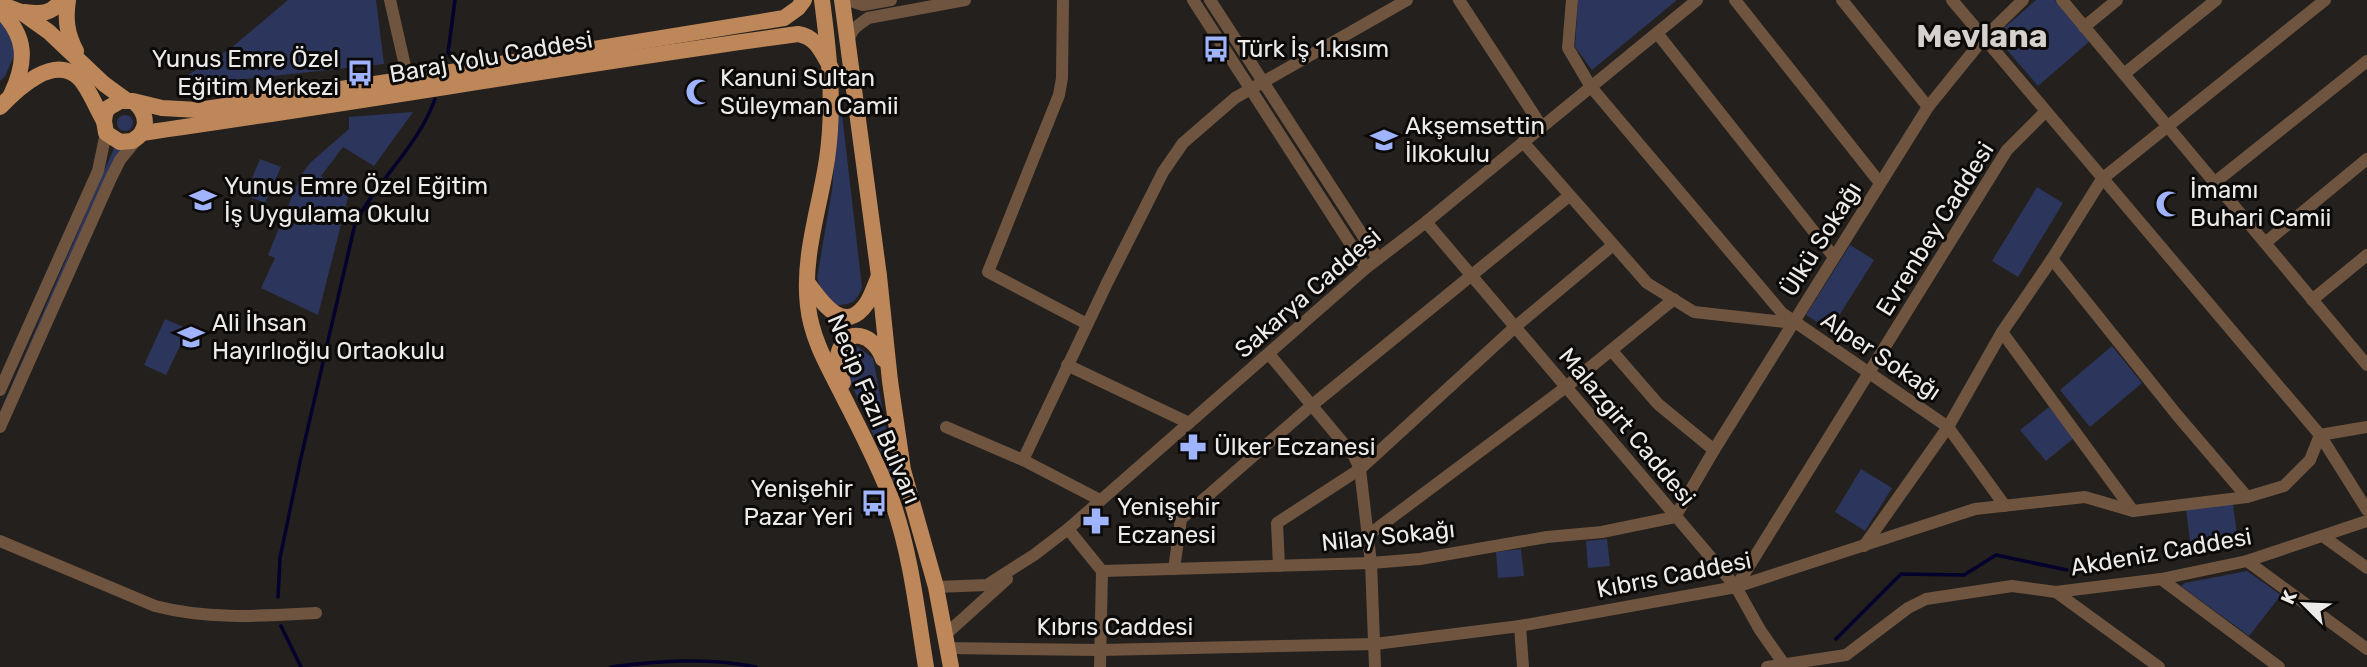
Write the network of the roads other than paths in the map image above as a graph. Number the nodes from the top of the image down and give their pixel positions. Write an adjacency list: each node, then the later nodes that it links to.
1 (61, 0): 27 (main road)
2 (68, 0): 34 (main road)
3 (390, 0): 37 (street)
4 (804, 0): 32 (main road, Baraj Yolu Caddesi)
5 (822, 0): 35 (main road, Necip Fazıl Bulvarı)
6 (842, 0): 31 (main road, Necip Fazıl Bulvarı)
7 (848, 0): 8 (street)
8 (891, 0)
9 (964, 0): 31 (street)
10 (1063, 0): 68 (street)
11 (1193, 0): 38 (street)
12 (1210, 0): 38 (street)
13 (1407, 0): 38 (street)
14 (1459, 0): 45 (street)
15 (1572, 0): 39 (street, Alper Sokağı)
16 (1697, 0): 29 (street, Sakarya Caddesi)
17 (1735, 0): 51 (street)
18 (1842, 0): 42 (street)
19 (1952, 0): 30 (street)
20 (2023, 0): 30 (street, Ülkü Sokağı)
21 (2062, 0): 28 (street)
22 (2117, 0): 28 (street)
23 (2217, 0): 36 (street)
24 (2325, 0): 46 (street)
25 (0, 4): 27 (main road)
26 (0, 10): 41 (main road)
27 (22, 12): 34 (main road)
28 (2084, 27): 36 (street)
29 (1657, 33): 39 (street, Sakarya Caddesi); 58 (street)
30 (1984, 38): 42 (street, Ülkü Sokağı); 43 (street)
31 (848, 42): 63 (main road, Necip Fazıl Bulvarı)
32 (620, 51): 35 (main road, Baraj Yolu Caddesi); 37 (main road, Baraj Yolu Caddesi); 47 (main road, Baraj Yolu Caddesi)
33 (2367, 61): 52 (street)
34 (84, 66): 40 (main road)
35 (831, 68): 64 (main road, Necip Fazıl Bulvarı)
36 (2124, 74): 46 (street)
37 (408, 79): 40 (main road, Baraj Yolu Caddesi)
38 (1256, 84): 59 (street); 61 (street); 68 (street)
39 (1591, 87): 45 (street, Sakarya Caddesi); 67 (street, Alper Sokağı)
40 (130, 100): 44 (main road); 47 (main road)
41 (5, 102): 44 (main road)
42 (1928, 107): 51 (street, Ülkü Sokağı)
43 (2045, 112): 50 (street); 75 (street, Evrenbey Caddesi)
44 (105, 127): 47 (main road, Baraj Yolu Caddesi); 78 (street)
45 (1542, 127): 48 (street, Sakarya Caddesi)
46 (2168, 127): 50 (street); 52 (street)
47 (139, 136): 82 (street)
48 (1523, 142): 53 (street); 54 (street, Sakarya Caddesi)
49 (2367, 159): 55 (street)
50 (2102, 179): 60 (street); 86 (street)
51 (1880, 183): 58 (street, Ülkü Sokağı)
52 (2214, 183): 55 (street)
53 (1569, 195): 56 (street); 62 (street)
54 (1426, 222): 59 (street, Sakarya Caddesi); 62 (street, Malazgirt Caddesi)
55 (2265, 243): 66 (street)
56 (1613, 245): 65 (street); 69 (street)
57 (2367, 255): 66 (street)
58 (1834, 257): 67 (street, Ülkü Sokağı)
59 (1378, 259): 61 (street, Sakarya Caddesi)
60 (2052, 259): 70 (street); 90 (street)
61 (1366, 268): 72 (street, Sakarya Caddesi)
62 (1471, 275): 69 (street, Malazgirt Caddesi); 79 (street)
63 (879, 276): 64 (main road); 76 (main road, Necip Fazıl Bulvarı)
64 (807, 282): 80 (main road, Necip Fazıl Bulvarı)
65 (1674, 299): 67 (street); 71 (street)
66 (2312, 300): 73 (street)
67 (1794, 323): 75 (street, Alper Sokağı); 87 (street, Ülkü Sokağı)
68 (1087, 324): 74 (street)
69 (1515, 327): 77 (street, Malazgirt Caddesi); 89 (street)
70 (2002, 332): 84 (street); 94 (street)
71 (1612, 351): 77 (street); 87 (street)
72 (1269, 354): 79 (street); 81 (street, Sakarya Caddesi)
73 (2366, 363)
74 (1068, 365): 81 (street); 88 (street)
75 (1870, 374): 84 (street, Alper Sokağı); 111 (street, Evrenbey Caddesi)
76 (890, 381): 80 (main road); 110 (main road, Necip Fazıl Bulvarı)
77 (1566, 387): 95 (street, Malazgirt Caddesi); 98 (street)
78 (0, 390)
79 (1311, 406): 89 (street); 107 (street)
80 (849, 409): 120 (main road, Necip Fazıl Bulvarı)
81 (1189, 423): 91 (street, Sakarya Caddesi)
82 (0, 427)
83 (946, 427): 88 (street)
84 (1948, 427): 92 (street, Alper Sokağı); 101 (street)
85 (2367, 427): 86 (street)
86 (2320, 435): 90 (street, Kıbrıs Caddesi); 93 (street)
87 (1714, 450): 95 (street, Ülkü Sokağı)
88 (1023, 460): 91 (street)
89 (1360, 469): 98 (street); 105 (street)
90 (2248, 497): 94 (street, Kıbrıs Caddesi)
91 (1100, 500): 97 (street, Sakarya Caddesi)
92 (2005, 506): 94 (street, Kıbrıs Caddesi); 101 (street, Kıbrıs Caddesi)
93 (2367, 510)
94 (2133, 511)
95 (1675, 517): 104 (street, Nilay Sokağı); 111 (street, Malazgirt Caddesi)
96 (2367, 521): 99 (street, Akdeniz Caddesi)
97 (1068, 529): 102 (street, Sakarya Caddesi); 108 (street)
98 (1367, 536): 104 (street)
99 (2324, 537): 103 (street, Akdeniz Caddesi); 106 (street)
100 (0, 541): 113 (street)
101 (1864, 546): 111 (street, Kıbrıs Caddesi)
102 (1034, 555): 110 (street, Sakarya Caddesi); 115 (street)
103 (2247, 561): 109 (street, Akdeniz Caddesi); 117 (street)
104 (1371, 564): 105 (street, Nilay Sokağı); 116 (street)
105 (1279, 566): 107 (street, Nilay Sokağı)
106 (2367, 568)
107 (1174, 569): 108 (street, Nilay Sokağı)
108 (1102, 570): 118 (street)
109 (2161, 579): 112 (street, Akdeniz Caddesi); 127 (street)
110 (936, 587): 115 (main road, Necip Fazıl Bulvarı)
111 (1736, 587): 114 (street, Kıbrıs Caddesi); 119 (street, Malazgirt Caddesi)
112 (2056, 592): 119 (street, Akdeniz Caddesi); 126 (street)
113 (316, 613)
114 (1520, 626): 116 (street, Kıbrıs Caddesi); 124 (street)
115 (946, 641): 118 (street, Kıbrıs Caddesi); 121 (main road, Necip Fazıl Bulvarı)
116 (1375, 644): 118 (street, Kıbrıs Caddesi); 123 (street)
117 (2367, 649)
118 (1100, 650): 122 (street)
119 (1785, 666): 125 (street, Akdeniz Caddesi)
120 (926, 667)
121 (951, 667)
122 (1100, 667)
123 (1375, 667)
124 (1523, 667)
125 (1767, 667)
126 (2159, 667)
127 (2279, 667)

